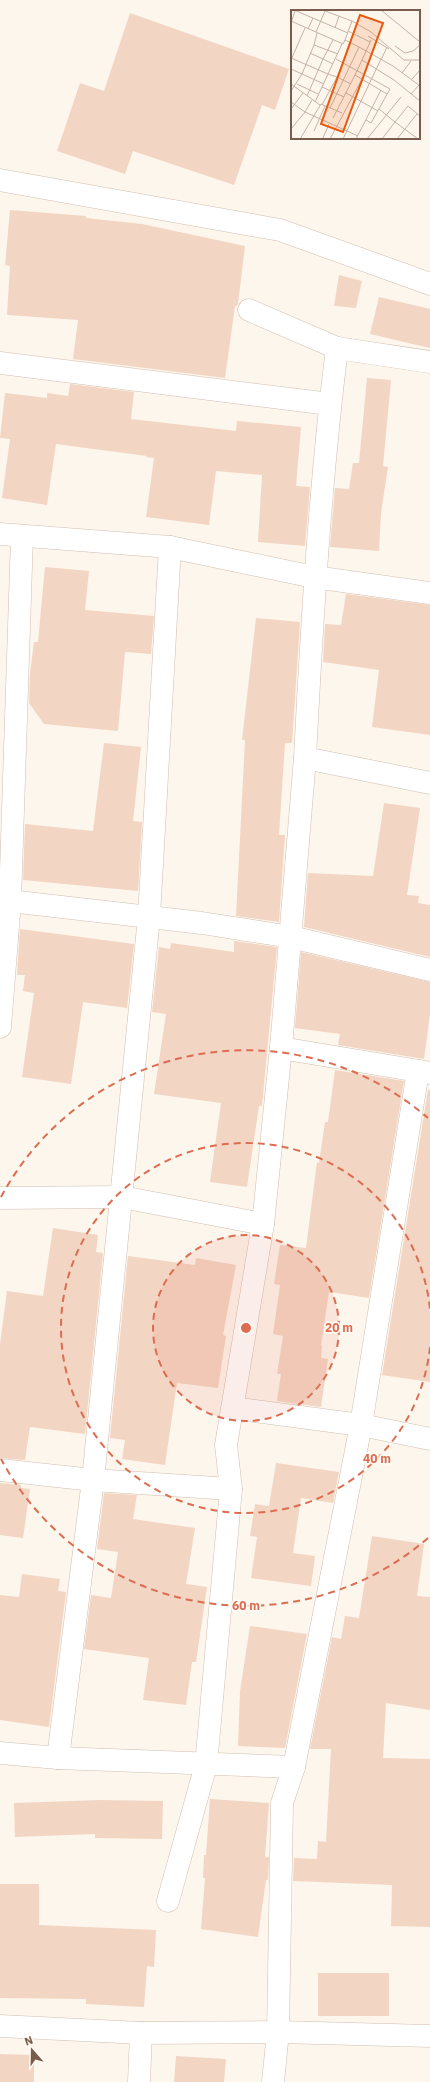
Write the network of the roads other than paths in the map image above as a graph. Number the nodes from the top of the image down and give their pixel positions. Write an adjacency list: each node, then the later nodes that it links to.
1 (0, 180): 2 (street)
2 (430, 284)
3 (249, 310): 4 (street)
4 (337, 348): 5 (street); 7 (street)
5 (430, 362)
6 (0, 363): 7 (street)
7 (330, 404): 11 (street)
8 (0, 534): 9 (street)
9 (22, 536): 10 (street); 15 (street)
10 (170, 547): 11 (street); 16 (street)
11 (314, 577): 12 (street); 13 (street)
12 (430, 592)
13 (305, 758): 14 (street); 17 (street)
14 (430, 783)
15 (5, 900): 16 (street); 19 (street)
16 (149, 917): 17 (street); 22 (street)
17 (291, 938): 18 (street); 20 (street)
18 (430, 970)
19 (0, 1027)
20 (281, 1048): 21 (street); 24 (street)
21 (424, 1072): 26 (street)
22 (122, 1197): 23 (street); 24 (street); 29 (street)
23 (0, 1198)
24 (263, 1224): 25 (street)
25 (233, 1408): 26 (street); 30 (street)
26 (361, 1425): 27 (street); 34 (street)
27 (430, 1439)
28 (0, 1470): 29 (street)
29 (93, 1480): 30 (street); 32 (street)
30 (231, 1489): 33 (street)
31 (0, 1753): 32 (street)
32 (58, 1758): 33 (street)
33 (206, 1765): 34 (street); 35 (street)
34 (294, 1767): 37 (street)
35 (168, 1901)
36 (0, 2026): 38 (street)
37 (278, 2032): 38 (street); 39 (street); 41 (street)
38 (141, 2033): 40 (street)
39 (430, 2036)
40 (139, 2082)
41 (273, 2082)

